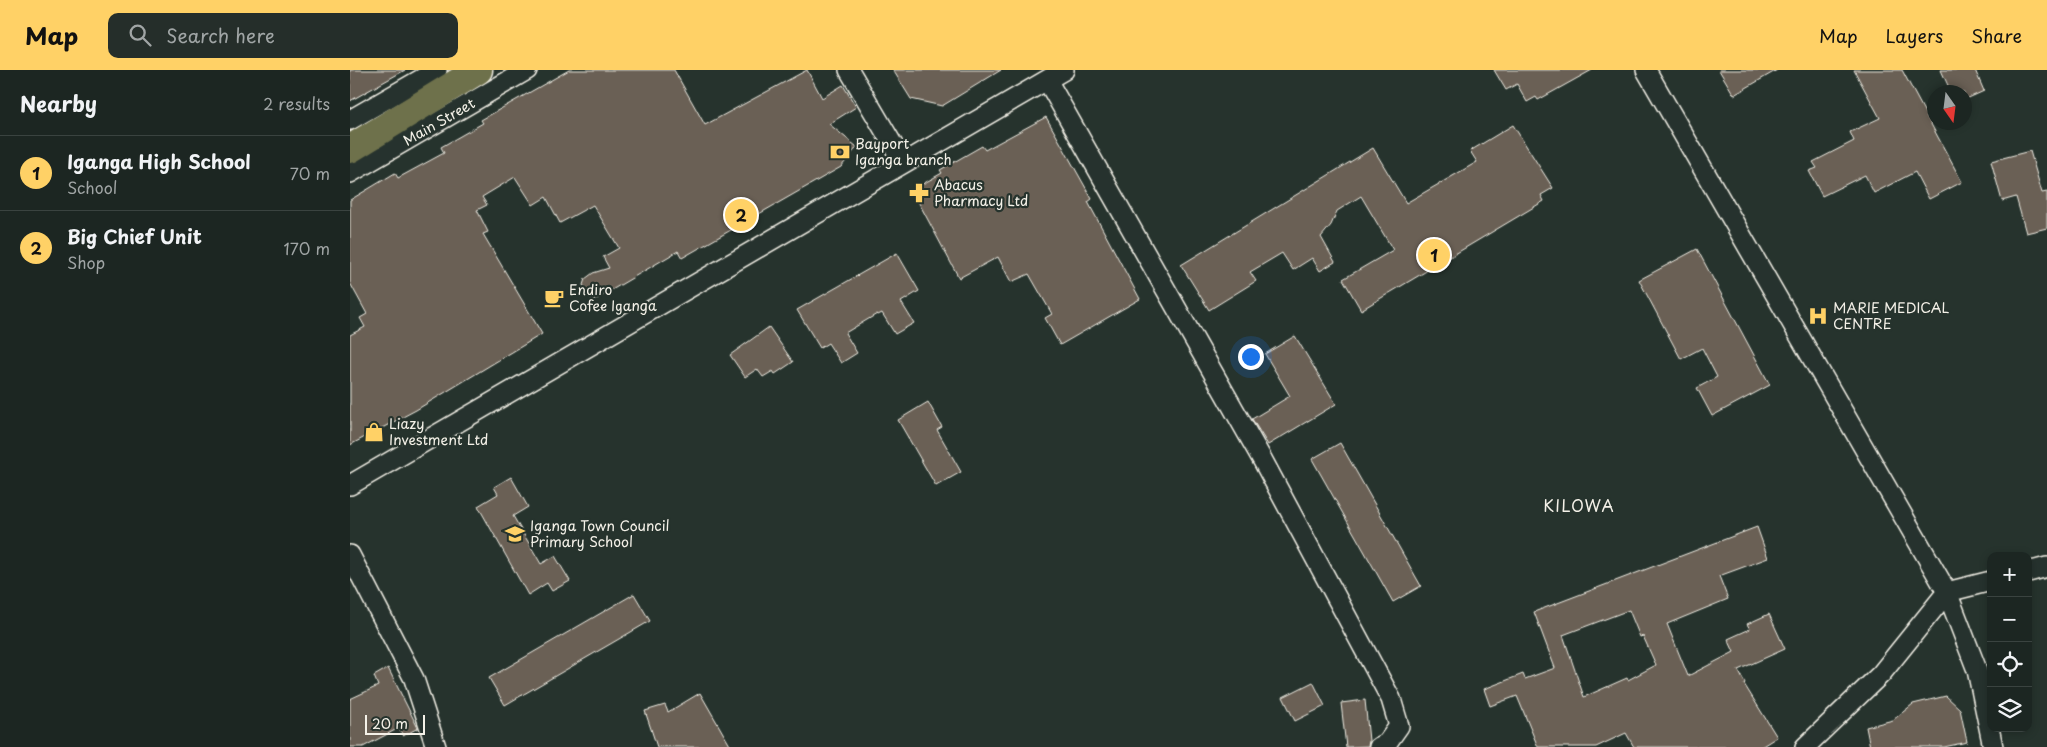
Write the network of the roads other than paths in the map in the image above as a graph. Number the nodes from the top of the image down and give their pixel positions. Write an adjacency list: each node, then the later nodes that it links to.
1 (437, 70): 8 (street)
2 (478, 70): 9 (main road, Main Street)
3 (527, 70): 11 (street, Main Street)
4 (849, 70): 10 (street)
5 (1064, 70): 7 (street)
6 (1646, 70): 17 (street)
7 (1047, 80): 10 (street); 19 (street)
8 (350, 120)
9 (350, 149)
10 (903, 162): 12 (street)
11 (350, 173)
12 (350, 485)
13 (350, 555): 18 (street)
14 (2047, 568): 15 (street)
15 (2032, 571)
16 (1987, 582): 17 (street)
17 (1947, 592): 20 (street); 21 (street)
18 (436, 747)
19 (1379, 747)
20 (1805, 747)
21 (1992, 747)

